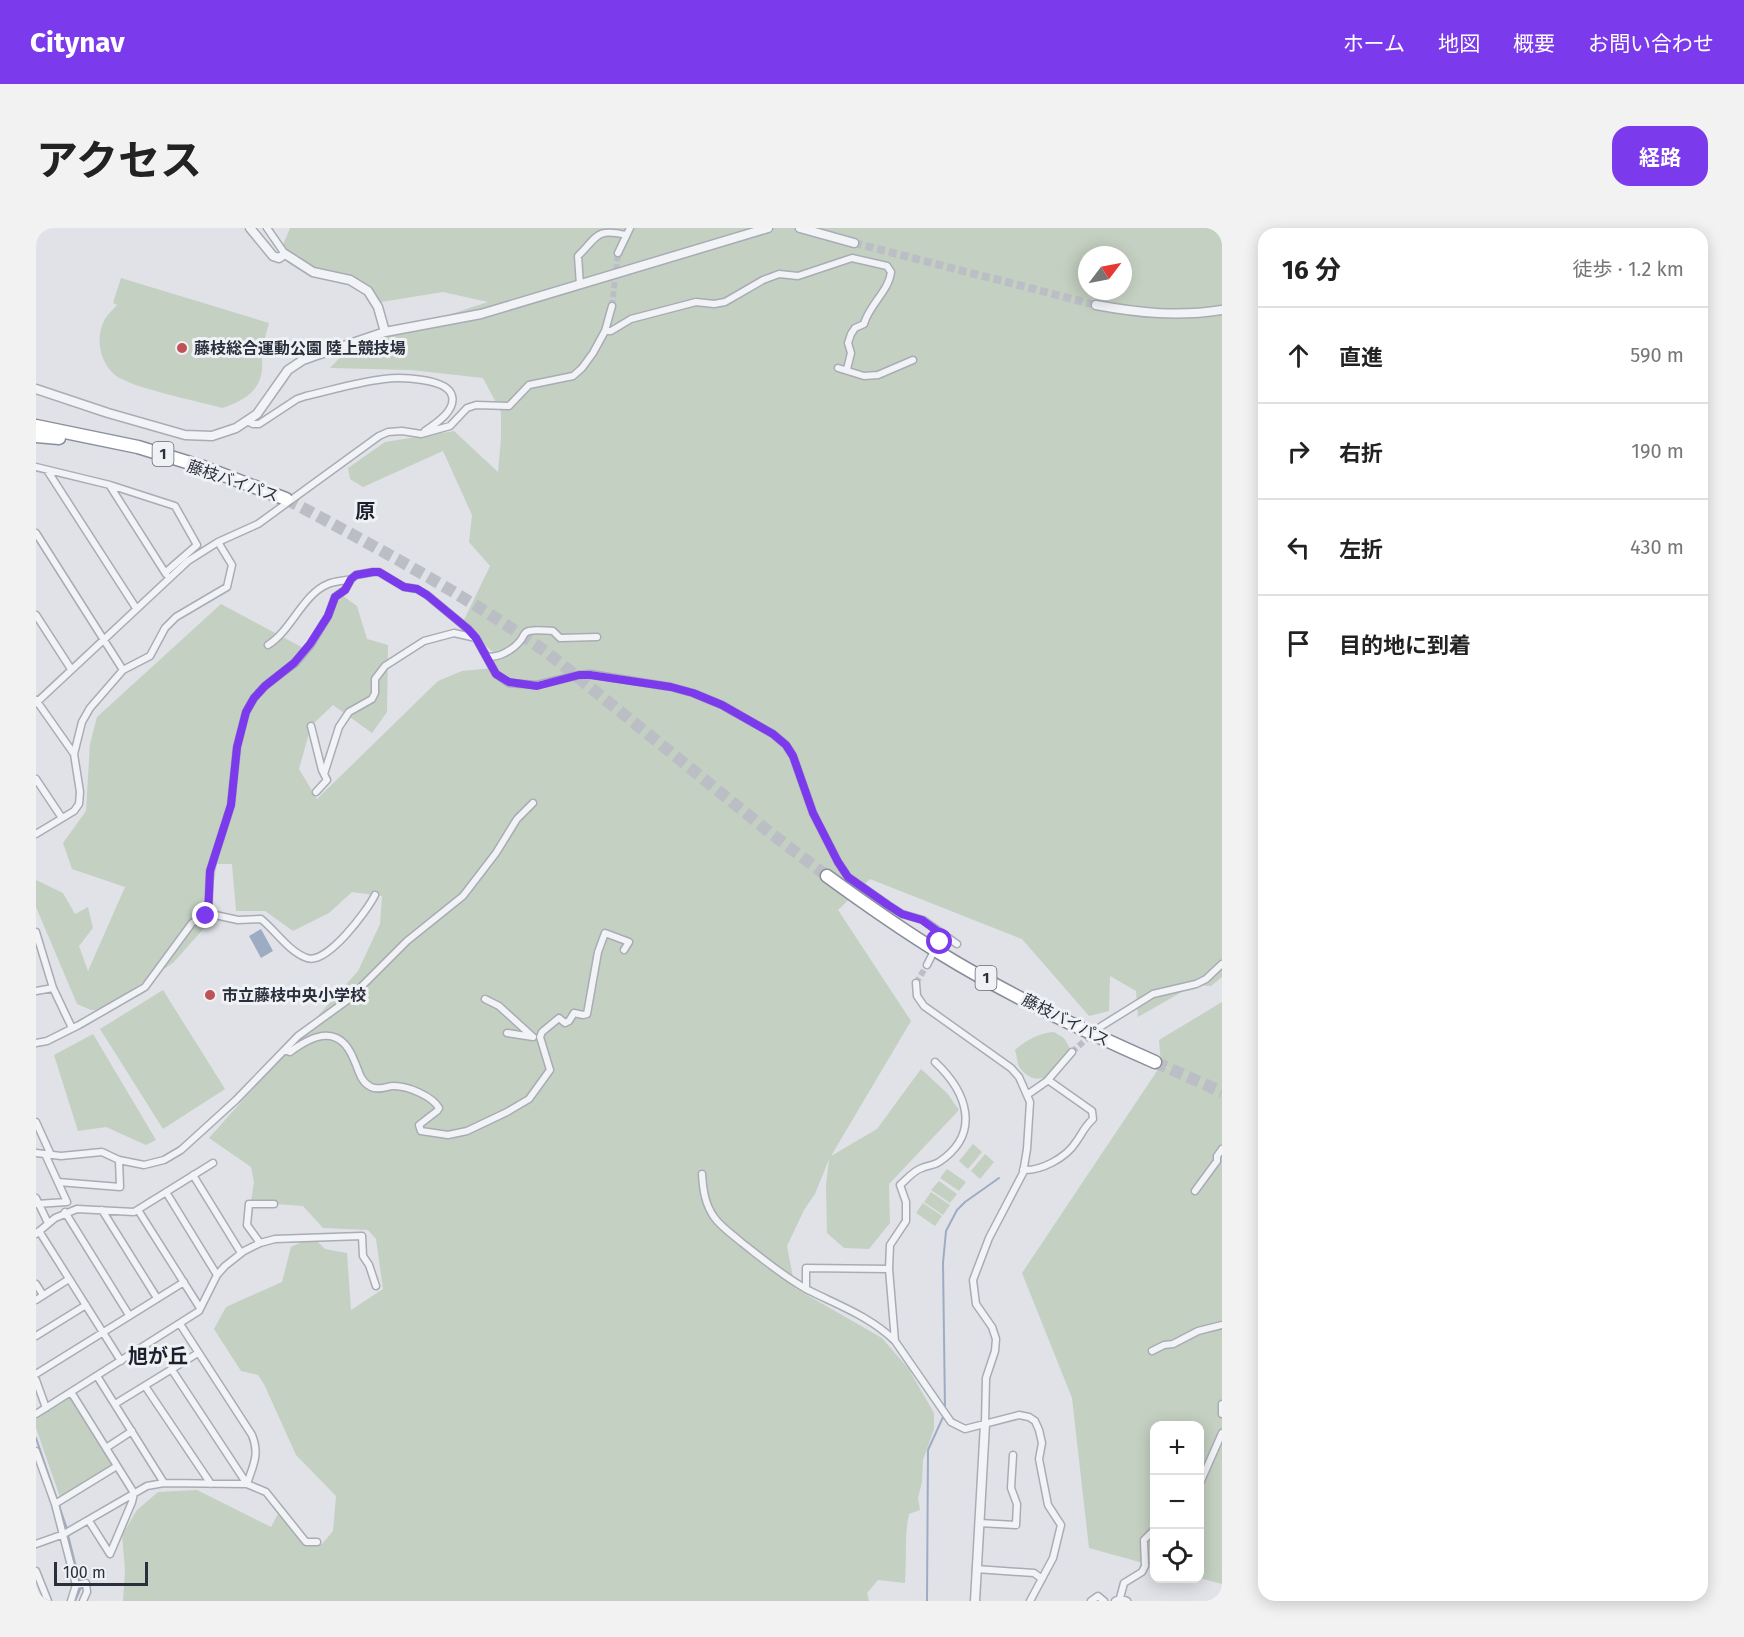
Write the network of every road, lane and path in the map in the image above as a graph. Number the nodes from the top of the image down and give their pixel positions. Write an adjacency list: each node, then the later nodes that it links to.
1 (250, 228): 8 (street)
2 (267, 228): 8 (street)
3 (630, 228): 6 (street)
4 (768, 228): 10 (street)
5 (800, 228): 7 (street)
6 (626, 235): 9 (street); 10 (street)
7 (854, 243)
8 (285, 254): 15 (street)
9 (618, 254)
10 (580, 285): 15 (street)
11 (1096, 305): 13 (street)
12 (612, 306): 14 (street)
13 (1222, 310)
14 (605, 331): 18 (street); 22 (street)
15 (385, 333): 20 (street)
16 (913, 360): 18 (street)
17 (838, 368): 18 (street)
18 (847, 369)
19 (36, 389): 20 (street)
20 (247, 421): 22 (street)
21 (36, 426): 23 (highway, 藤枝バイパス / 1)
22 (421, 434): 28 (street)
23 (36, 436)
24 (36, 467): 25 (street)
25 (47, 470): 26 (street); 31 (street)
26 (110, 486): 29 (street); 29 (street)
27 (36, 533): 34 (street)
28 (218, 542): 29 (street); 39 (street)
29 (167, 576): 31 (street)
30 (351, 579): 35 (street); 36 (street); 51 (street)
31 (136, 608): 34 (street)
32 (36, 615): 38 (street)
33 (597, 637): 37 (street)
34 (105, 638): 38 (street); 39 (street)
35 (476, 638): 37 (street); 43 (street)
36 (268, 645)
37 (486, 655): 53 (street)
38 (71, 669): 40 (street)
39 (123, 669): 42 (street)
40 (36, 701): 42 (street)
41 (311, 726): 43 (street)
42 (74, 754): 47 (street)
43 (324, 774): 45 (street)
44 (36, 779): 47 (street)
45 (316, 792)
46 (533, 803): 67 (street)
47 (62, 818): 48 (street)
48 (36, 834)
49 (827, 876): 70 (highway, 藤枝バイパス / 1)
50 (375, 895): 51 (street)
51 (208, 915): 63 (street)
52 (36, 932): 59 (street)
53 (957, 944)
54 (624, 950): 65 (street)
55 (932, 955): 56 (street)
56 (927, 964)
57 (1222, 964): 62 (street)
58 (915, 983): 72 (street)
59 (53, 988): 60 (street); 63 (street)
60 (36, 991)
61 (485, 999): 65 (street)
62 (1100, 1027)
63 (72, 1028): 66 (street)
64 (507, 1033): 65 (street)
65 (537, 1037): 67 (street)
66 (36, 1043)
67 (285, 1050): 77 (street)
68 (1072, 1052): 71 (street)
69 (934, 1062): 94 (street)
70 (1155, 1062)
71 (1048, 1080): 72 (street); 79 (street)
72 (1027, 1095): 79 (street)
73 (36, 1122): 76 (street)
74 (1222, 1149): 83 (street)
75 (36, 1153): 76 (street)
76 (48, 1154): 77 (street); 82 (street)
77 (120, 1160): 82 (street)
78 (213, 1163): 81 (street)
79 (1023, 1170): 126 (street)
80 (702, 1174): 100 (street)
81 (193, 1175): 84 (street); 93 (street)
82 (58, 1182): 85 (street)
83 (1195, 1191)
84 (166, 1192): 88 (street); 95 (street)
85 (37, 1202): 90 (street)
86 (273, 1204): 92 (street)
87 (102, 1210): 88 (street); 89 (street); 102 (street)
88 (138, 1210): 97 (street)
89 (65, 1212): 90 (street); 106 (street)
90 (48, 1223): 91 (street)
91 (38, 1232): 96 (street)
92 (260, 1243): 93 (street); 99 (street)
93 (241, 1253): 95 (street)
94 (889, 1269): 100 (street); 111 (street)
95 (217, 1275): 105 (street)
96 (69, 1279): 101 (street); 104 (street)
97 (184, 1282): 102 (street); 105 (street)
98 (36, 1284): 101 (street)
99 (376, 1286)
100 (806, 1289): 111 (street)
101 (43, 1295): 103 (street)
102 (157, 1298): 106 (street)
103 (36, 1300)
104 (86, 1305): 109 (street); 110 (street)
105 (201, 1308): 107 (street)
106 (129, 1316): 109 (street)
107 (180, 1324): 113 (street); 114 (street)
108 (1222, 1326): 112 (street)
109 (103, 1332): 114 (street); 116 (street)
110 (36, 1336)
111 (894, 1341): 126 (street)
112 (1152, 1351)
113 (198, 1353): 115 (street); 136 (street)
114 (121, 1361): 117 (street)
115 (171, 1370): 119 (street); 136 (street)
116 (36, 1374)
117 (97, 1376): 120 (street); 121 (street)
118 (36, 1380): 123 (street)
119 (145, 1386): 121 (street); 135 (street)
120 (71, 1392): 123 (street); 129 (street)
121 (115, 1404): 127 (street)
122 (1222, 1404): 125 (street)
123 (46, 1408): 124 (street)
124 (36, 1414)
125 (1222, 1414)
126 (985, 1424): 140 (street); 147 (street)
127 (132, 1431): 129 (street); 134 (street)
128 (1222, 1433): 133 (street)
129 (106, 1448): 132 (street)
130 (36, 1451): 138 (street)
131 (1013, 1455): 140 (street)
132 (117, 1466): 137 (street); 138 (street)
133 (1204, 1475)
134 (164, 1483): 135 (street); 137 (street)
135 (211, 1484): 136 (street)
136 (247, 1484): 143 (street)
137 (134, 1493): 139 (street); 139 (street)
138 (55, 1504): 141 (street)
139 (89, 1521): 141 (street)
140 (979, 1523): 145 (street)
141 (64, 1534): 144 (street); 148 (street)
142 (1150, 1535): 150 (street)
143 (317, 1542)
144 (36, 1544)
145 (976, 1569): 147 (street); 153 (street)
146 (36, 1571): 151 (street)
147 (1042, 1578): 154 (street)
148 (76, 1585): 149 (street); 152 (street)
149 (73, 1599)
150 (1121, 1600)
151 (48, 1601)
152 (83, 1601)
153 (975, 1601)
154 (1030, 1601)
155 (1091, 1601): 156 (street)
156 (1104, 1601)

